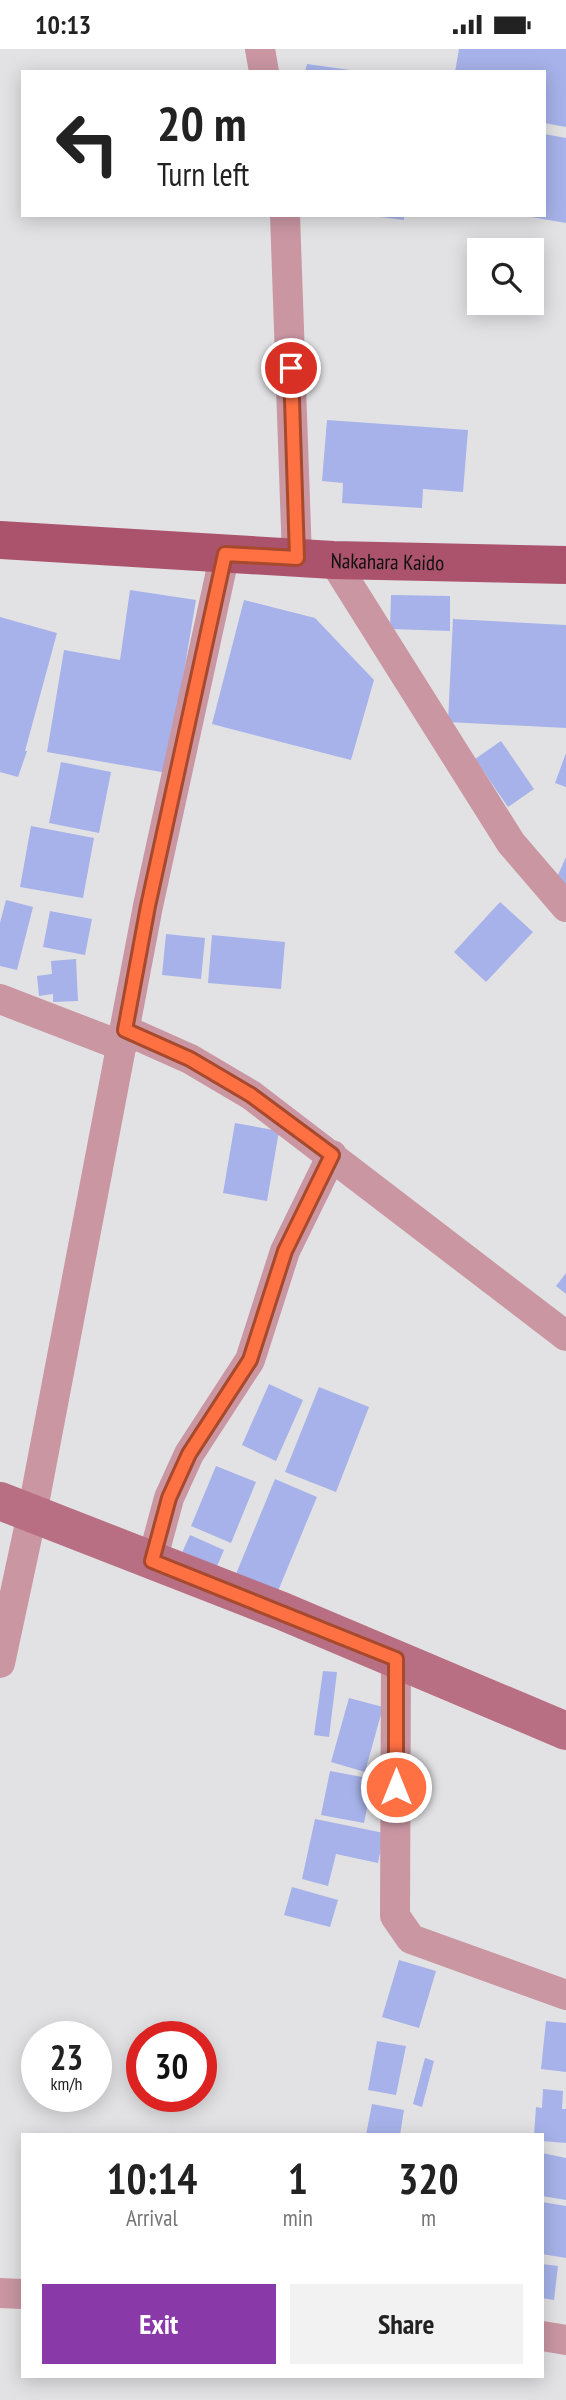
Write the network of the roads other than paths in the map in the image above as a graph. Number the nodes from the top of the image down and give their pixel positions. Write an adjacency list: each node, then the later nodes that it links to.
1 (260, 49): 2 (street)
2 (264, 70)
3 (285, 217): 6 (street)
4 (0, 540): 5 (main road, Nakahara Kaido)
5 (225, 554): 6 (main road, Nakahara Kaido); 10 (street)
6 (315, 559): 7 (main road, Nakahara Kaido); 8 (street)
7 (566, 565)
8 (566, 907)
9 (0, 999): 10 (street)
10 (124, 1038): 11 (street); 13 (street)
11 (332, 1155): 12 (street); 14 (street)
12 (566, 1336)
13 (16, 1507): 14 (street); 16 (street)
14 (152, 1561): 15 (street)
15 (396, 1659): 17 (street); 18 (street)
16 (0, 1663)
17 (566, 1731)
18 (566, 1995)
19 (0, 2293): 20 (street)
20 (21, 2294)
21 (544, 2336): 22 (street)
22 (566, 2340)

